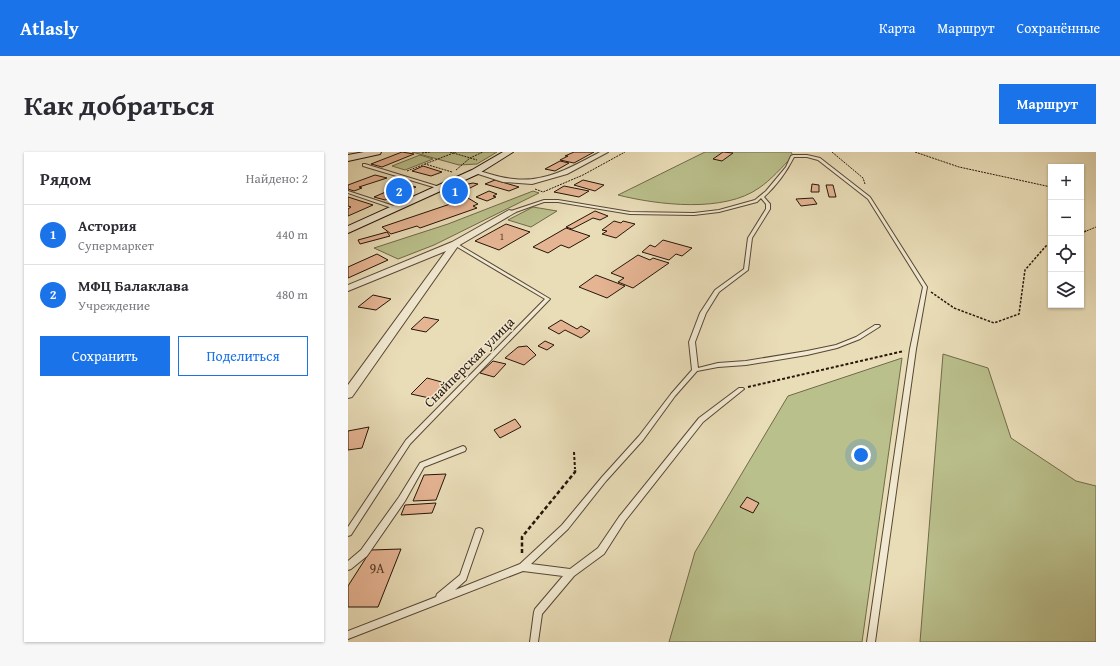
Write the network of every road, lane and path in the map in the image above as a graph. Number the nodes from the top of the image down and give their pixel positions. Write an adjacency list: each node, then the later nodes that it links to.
1 (377, 152): 13 (main road)
2 (430, 152): 11 (path)
3 (450, 152): 12 (path)
4 (456, 152): 12 (path)
5 (483, 152): 14 (path)
6 (509, 152): 21 (main road)
7 (605, 152): 21 (street)
8 (625, 152): 27 (path)
9 (832, 152): 29 (path)
10 (915, 152): 24 (path)
11 (422, 153)
12 (453, 153): 14 (path); 16 (path)
13 (348, 158)
14 (470, 158): 15 (path); 20 (path)
15 (483, 162)
16 (425, 164): 20 (path); 22 (path)
17 (364, 165): 19 (lane)
18 (396, 169): 19 (lane)
19 (388, 172): 22 (lane)
20 (452, 172): 23 (path)
21 (475, 172): 25 (main road)
22 (398, 175): 25 (lane)
23 (446, 175)
24 (1048, 186)
25 (441, 188): 30 (main road)
26 (348, 192): 30 (lane)
27 (543, 192)
28 (762, 197): 29 (lane); 31 (lane); 41 (lane)
29 (869, 198): 37 (lane)
30 (396, 208): 33 (main road)
31 (512, 212): 35 (street)
32 (1096, 227): 34 (path)
33 (348, 230)
34 (1084, 232)
35 (455, 244): 38 (street); 43 (street); 47 (lane, Снайперская улица)
36 (1048, 245): 37 (path)
37 (925, 287): 40 (lane)
38 (348, 288)
39 (877, 326): 41 (lane)
40 (913, 349): 42 (path); 54 (lane)
41 (695, 370): 49 (lane)
42 (741, 389): 50 (lane)
43 (348, 394)
44 (463, 449): 48 (lane)
45 (574, 452): 49 (path)
46 (479, 531): 51 (lane)
47 (348, 533)
48 (348, 566)
49 (523, 567): 50 (lane); 51 (lane)
50 (571, 573): 53 (lane)
51 (436, 600): 52 (lane)
52 (348, 635)
53 (534, 642)
54 (871, 642)

